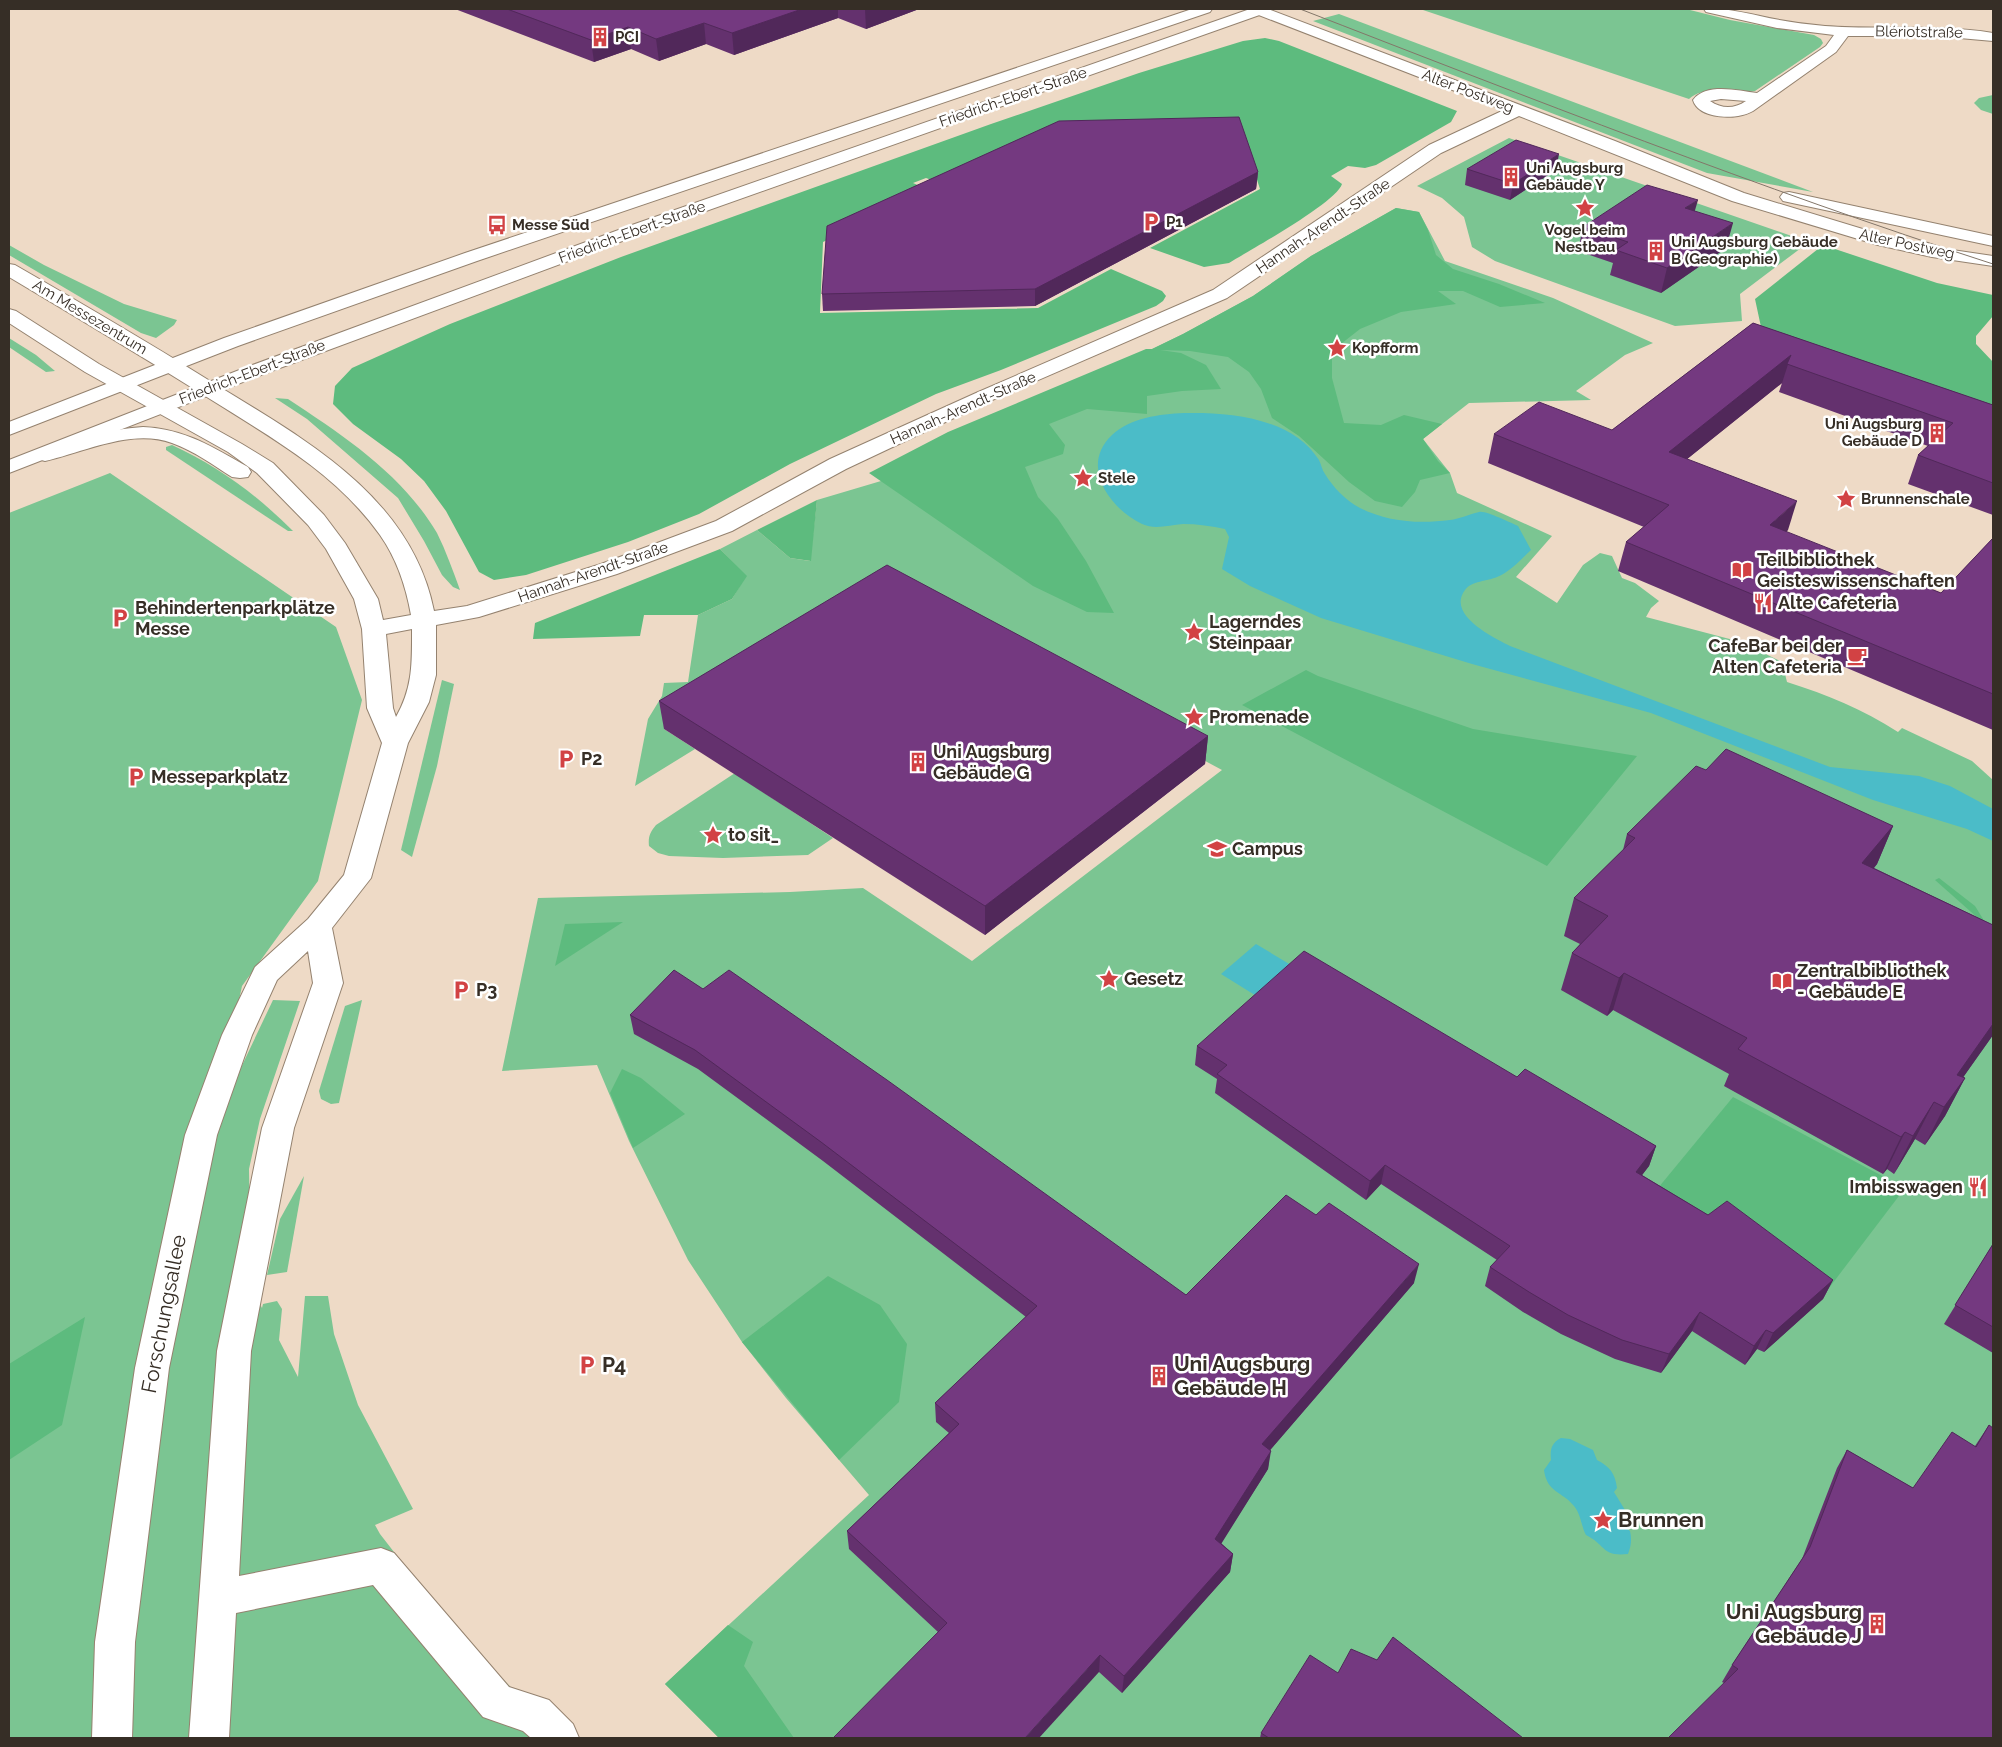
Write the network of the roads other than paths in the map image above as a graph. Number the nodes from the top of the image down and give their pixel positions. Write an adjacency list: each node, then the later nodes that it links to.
1 (1205, 9): 9 (street, Friedrich-Ebert-Straße)
2 (1260, 9): 7 (street, Alter Postweg); 17 (street, Friedrich-Ebert-Straße)
3 (1711, 9): 4 (street, Blériotstraße)
4 (1844, 31): 5 (street, Blériotstraße); 6 (street)
5 (1993, 37)
6 (1760, 98)
7 (1518, 110): 8 (street, Alter Postweg); 22 (street, Hannah-Arendt-Straße)
8 (1680, 173): 10 (street, Alter Postweg); 11 (street, Alter Postweg)
9 (656, 196): 14 (street, Friedrich-Ebert-Straße); 15 (street)
10 (1993, 241)
11 (1993, 261)
12 (9, 269): 14 (street, Am Messezentrum)
13 (9, 314): 16 (street)
14 (170, 366): 15 (street, Forschungsallee); 16 (street, Friedrich-Ebert-Straße)
15 (189, 377): 17 (street, Forschungsallee); 18 (street)
16 (122, 384): 18 (street); 19 (street, Friedrich-Ebert-Straße)
17 (208, 389): 18 (street, Friedrich-Ebert-Straße); 22 (street, Forschungsallee)
18 (163, 406): 20 (street, Friedrich-Ebert-Straße); 21 (street)
19 (9, 429)
20 (15, 464): 21 (street)
21 (304, 508): 23 (street)
22 (424, 621): 23 (street, Hannah-Arendt-Straße); 24 (street, Forschungsallee)
23 (374, 629): 24 (street)
24 (395, 743): 25 (street, Forschungsallee)
25 (318, 926): 26 (street); 28 (street, Forschungsallee)
26 (217, 1599): 27 (street); 29 (street)
27 (547, 1726)
28 (112, 1738)
29 (209, 1738)

